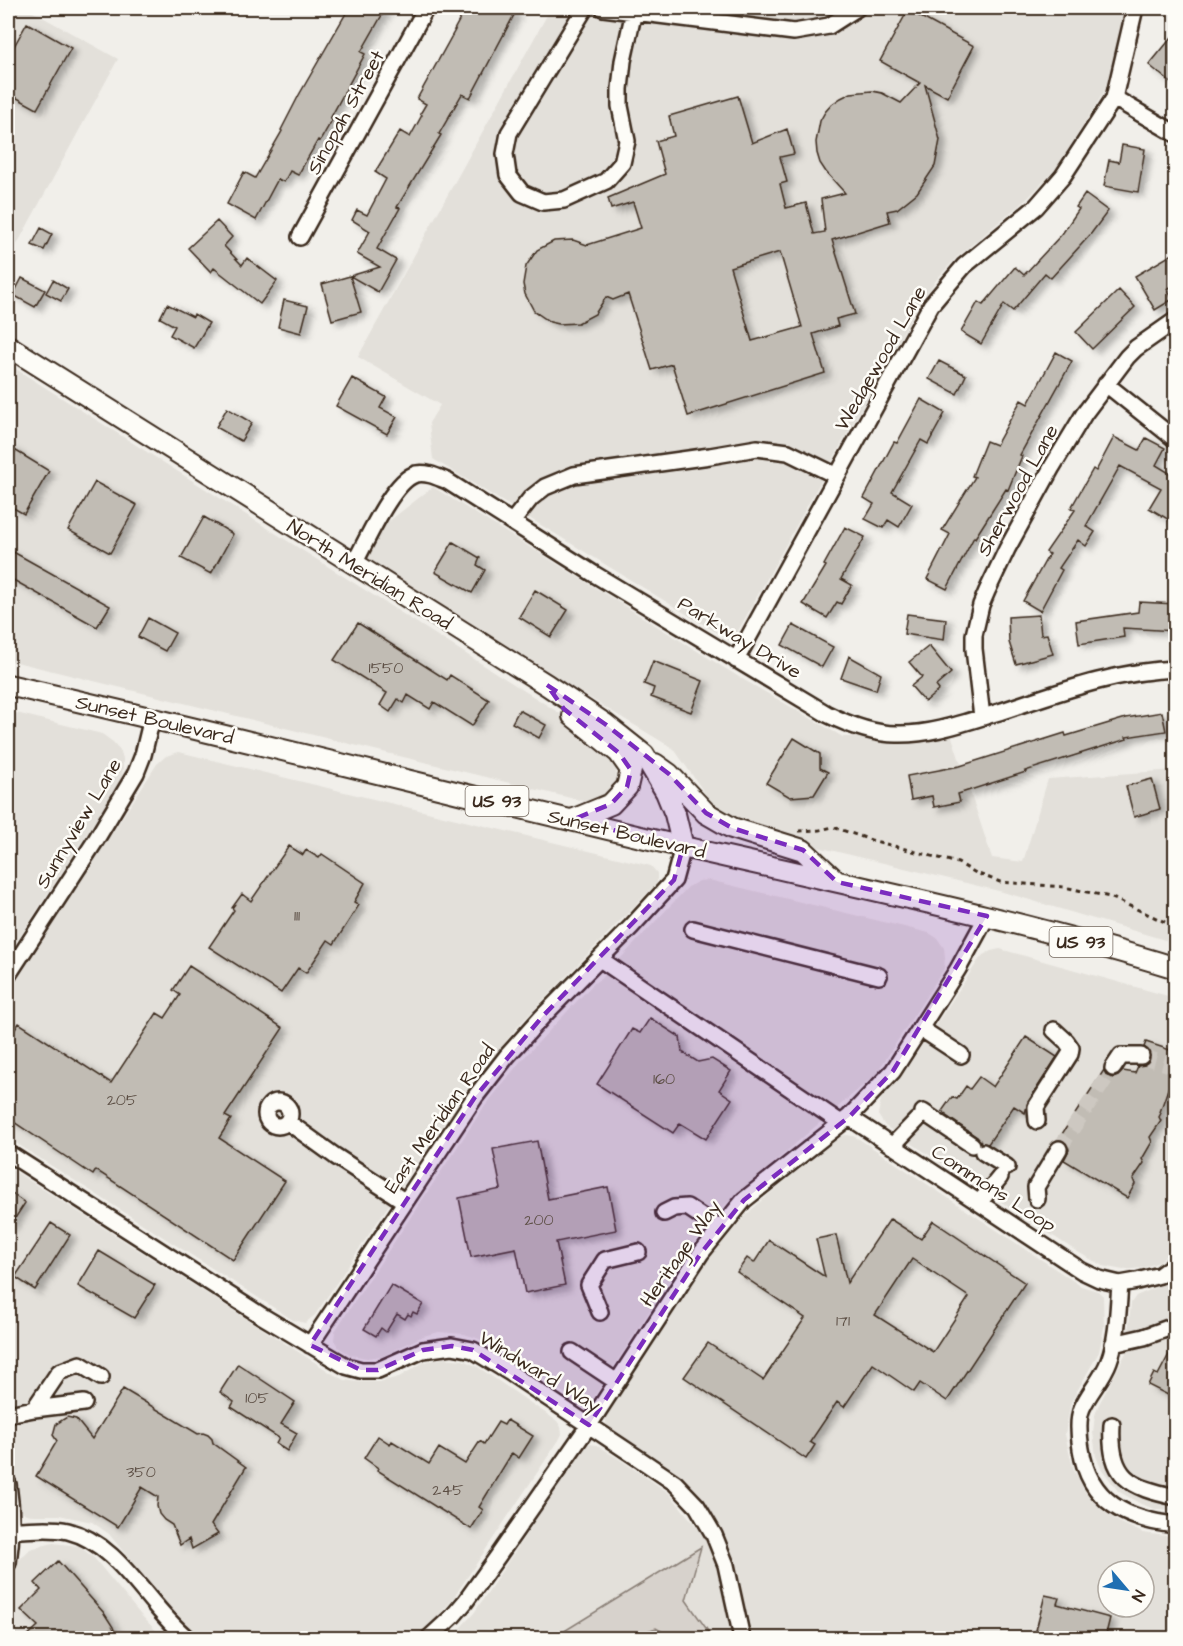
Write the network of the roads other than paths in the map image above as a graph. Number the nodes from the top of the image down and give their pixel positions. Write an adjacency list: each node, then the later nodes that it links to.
1 (426, 8): 9 (street, Sinopah Street)
2 (585, 8): 6 (street)
3 (603, 8): 6 (street)
4 (857, 8): 6 (street)
5 (1135, 8): 7 (street, Wedgewood Lane)
6 (634, 11)
7 (1114, 98): 8 (street); 14 (street, Wedgewood Lane)
8 (1176, 134)
9 (300, 237)
10 (1176, 320): 12 (street, Sherwood Lane)
11 (8, 346): 16 (main road, North Meridian Road)
12 (1106, 384): 13 (street); 21 (street, Sherwood Lane)
13 (1176, 440)
14 (837, 476): 15 (street); 17 (street, Wedgewood Lane)
15 (512, 522): 16 (street, Parkway Drive); 17 (street, Parkway Drive)
16 (354, 564): 20 (main road, North Meridian Road)
17 (736, 660): 21 (street, Parkway Drive)
18 (1176, 669): 21 (street, Parkway Drive)
19 (8, 685): 22 (main road, Sunset Boulevard / US 93)
20 (547, 685): 23 (main road, North Meridian Road); 24 (main road)
21 (981, 717)
22 (152, 718): 24 (main road, Sunset Boulevard / US 93); 31 (street, Sunnyview Lane)
23 (644, 755): 25 (main road, North Meridian Road); 26 (main road)
24 (572, 820): 25 (main road, Sunset Boulevard / US 93)
25 (683, 847): 26 (main road, Sunset Boulevard / US 93); 29 (street, East Meridian Road)
26 (837, 882): 27 (main road, Sunset Boulevard / US 93)
27 (987, 916): 30 (main road, Sunset Boulevard / US 93); 33 (street, Heritage Way)
28 (693, 929): 32 (street)
29 (600, 959): 38 (street, Commons Loop); 45 (street, East Meridian Road)
30 (1176, 968)
31 (8, 975)
32 (879, 976)
33 (920, 1028): 35 (street); 38 (street, Heritage Way)
34 (1054, 1030): 39 (street)
35 (961, 1055)
36 (1141, 1056): 37 (street)
37 (1113, 1068)
38 (845, 1120): 41 (street, Commons Loop); 48 (street, Heritage Way)
39 (1037, 1121)
40 (288, 1122): 45 (street)
41 (892, 1146): 46 (street, Commons Loop); 46 (street)
42 (1059, 1149): 44 (street)
43 (8, 1154): 55 (street, Windward Way)
44 (1037, 1198)
45 (405, 1201): 55 (street, East Meridian Road)
46 (979, 1203): 51 (street, Commons Loop)
47 (664, 1213): 48 (street)
48 (720, 1229): 58 (street, Heritage Way)
49 (638, 1252): 52 (street)
50 (1176, 1263): 51 (street, Commons Loop)
51 (1120, 1284): 54 (street)
52 (600, 1312)
53 (1174, 1326): 54 (street)
54 (1113, 1344): 66 (street)
55 (310, 1345): 62 (street, Windward Way)
56 (572, 1352): 58 (street)
57 (101, 1377): 60 (street)
58 (617, 1382): 62 (street, Heritage Way)
59 (84, 1403): 60 (street)
60 (34, 1409): 61 (street)
61 (8, 1414)
62 (589, 1425): 70 (street, Heritage Way); 71 (street, Windward Way)
63 (1112, 1425): 65 (street)
64 (8, 1484): 67 (street)
65 (1176, 1497)
66 (1176, 1525)
67 (9, 1530): 68 (street); 69 (street)
68 (8, 1563)
69 (187, 1638)
70 (429, 1638)
71 (742, 1638)

